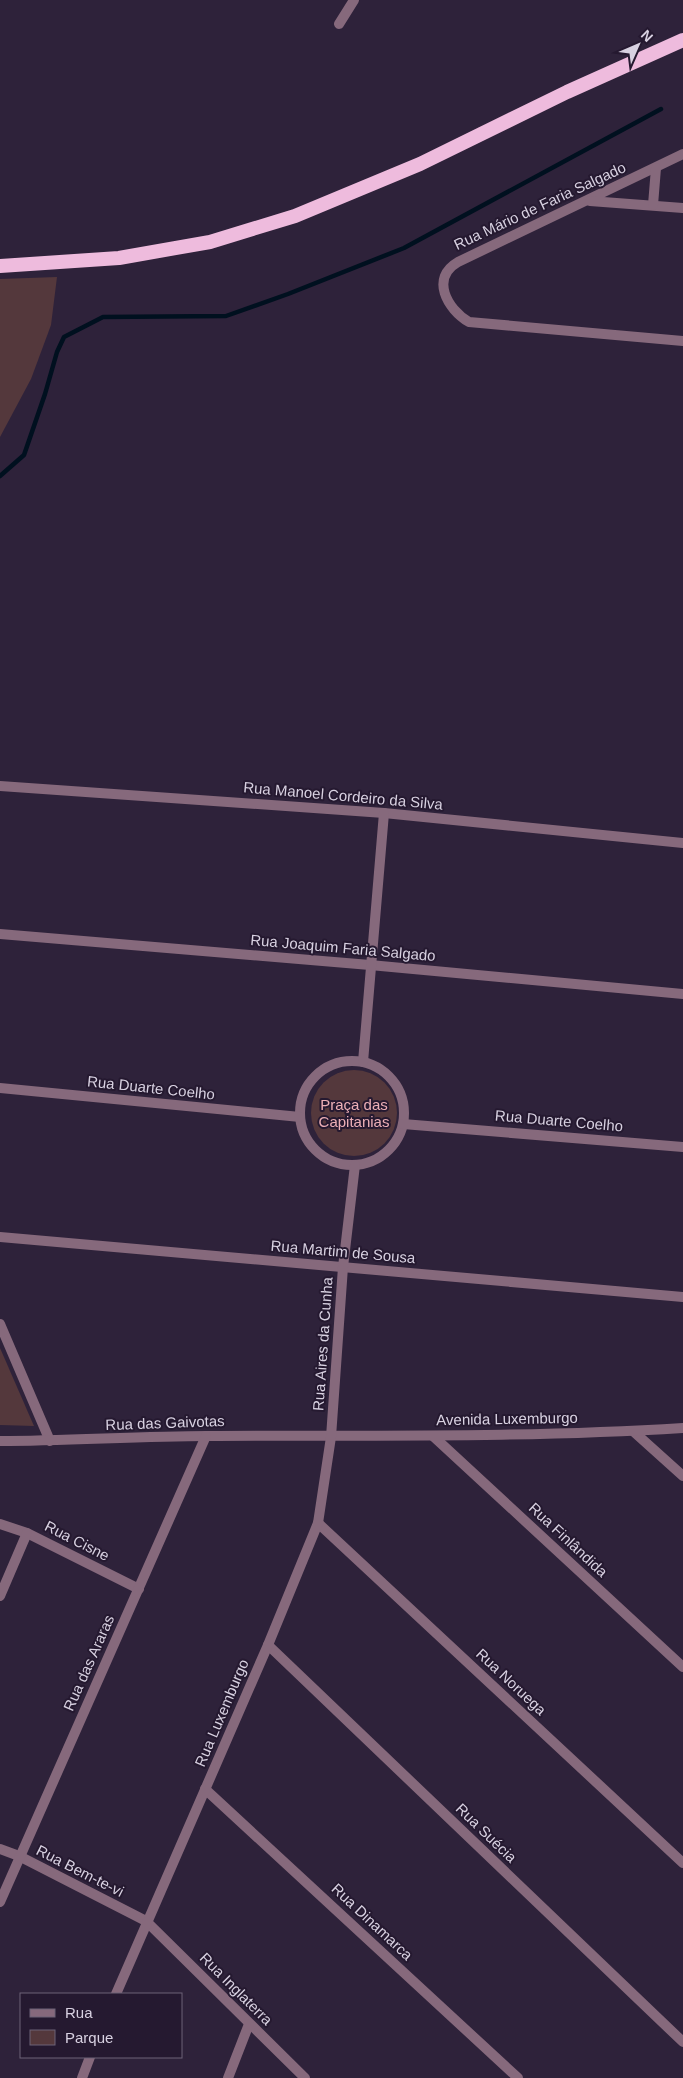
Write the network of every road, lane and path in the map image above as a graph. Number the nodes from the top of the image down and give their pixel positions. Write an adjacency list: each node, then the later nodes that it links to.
1 (354, 0): 2 (street)
2 (339, 24)
3 (683, 40): 9 (highway)
4 (683, 154): 5 (street, Rua Mário de Faria Salgado)
5 (656, 168): 6 (street, Rua Mário de Faria Salgado); 7 (street)
6 (589, 201): 7 (street); 10 (street, Rua Mário de Faria Salgado)
7 (653, 205): 8 (street)
8 (683, 208)
9 (0, 266)
10 (683, 341)
11 (0, 786): 12 (street, Rua Manoel Cordeiro da Silva)
12 (384, 813): 13 (street, Rua Manoel Cordeiro da Silva); 15 (street)
13 (683, 843)
14 (0, 934): 15 (street, Rua Joaquim Faria Salgado)
15 (370, 965): 16 (street, Rua Joaquim Faria Salgado); 17 (street)
16 (683, 994)
17 (364, 1062): 19 (street); 20 (street)
18 (0, 1088): 19 (street, Rua Duarte Coelho)
19 (300, 1117): 22 (street)
20 (403, 1124): 21 (street, Rua Duarte Coelho); 22 (street)
21 (683, 1146)
22 (355, 1165): 24 (street, Rua Aires da Cunha)
23 (0, 1237): 24 (street, Rua Martim de Sousa)
24 (344, 1267): 25 (street, Rua Martim de Sousa); 31 (street, Rua Aires da Cunha)
25 (683, 1297)
26 (0, 1324): 33 (street)
27 (683, 1428): 28 (street, Avenida Luxemburgo)
28 (633, 1431): 30 (street, Avenida Luxemburgo); 34 (street)
29 (206, 1436): 31 (street, Rua das Gaivotas); 33 (street, Rua das Gaivotas); 38 (street, Rua das Araras)
30 (433, 1436): 31 (street, Avenida Luxemburgo); 41 (street, Rua Finlândida)
31 (331, 1437): 35 (street, Rua Luxemburgo)
32 (0, 1440): 33 (street, Rua das Gaivotas)
33 (50, 1441)
34 (683, 1476)
35 (318, 1523): 40 (street, Rua Luxemburgo); 45 (street, Rua Noruega)
36 (0, 1524): 37 (street, Rua Cisne)
37 (27, 1533): 38 (street, Rua Cisne); 39 (street)
38 (138, 1589): 44 (street, Rua das Araras)
39 (0, 1596)
40 (268, 1645): 42 (street, Rua Luxemburgo); 50 (street, Rua Suécia)
41 (683, 1667)
42 (205, 1789): 47 (street, Rua Luxemburgo); 55 (street, Rua Dinamarca)
43 (0, 1849): 44 (street, Rua Bem-te-vi)
44 (19, 1856): 46 (street, Rua das Araras); 47 (street, Rua Bem-te-vi)
45 (683, 1863)
46 (0, 1902)
47 (146, 1921): 48 (street, Rua Luxemburgo); 49 (street, Rua Inglaterra)
48 (116, 1993)
49 (249, 2024): 53 (street); 54 (street, Rua Inglaterra)
50 (683, 2042)
51 (90, 2058): 52 (street)
52 (82, 2078)
53 (228, 2078)
54 (305, 2078)
55 (518, 2078)

